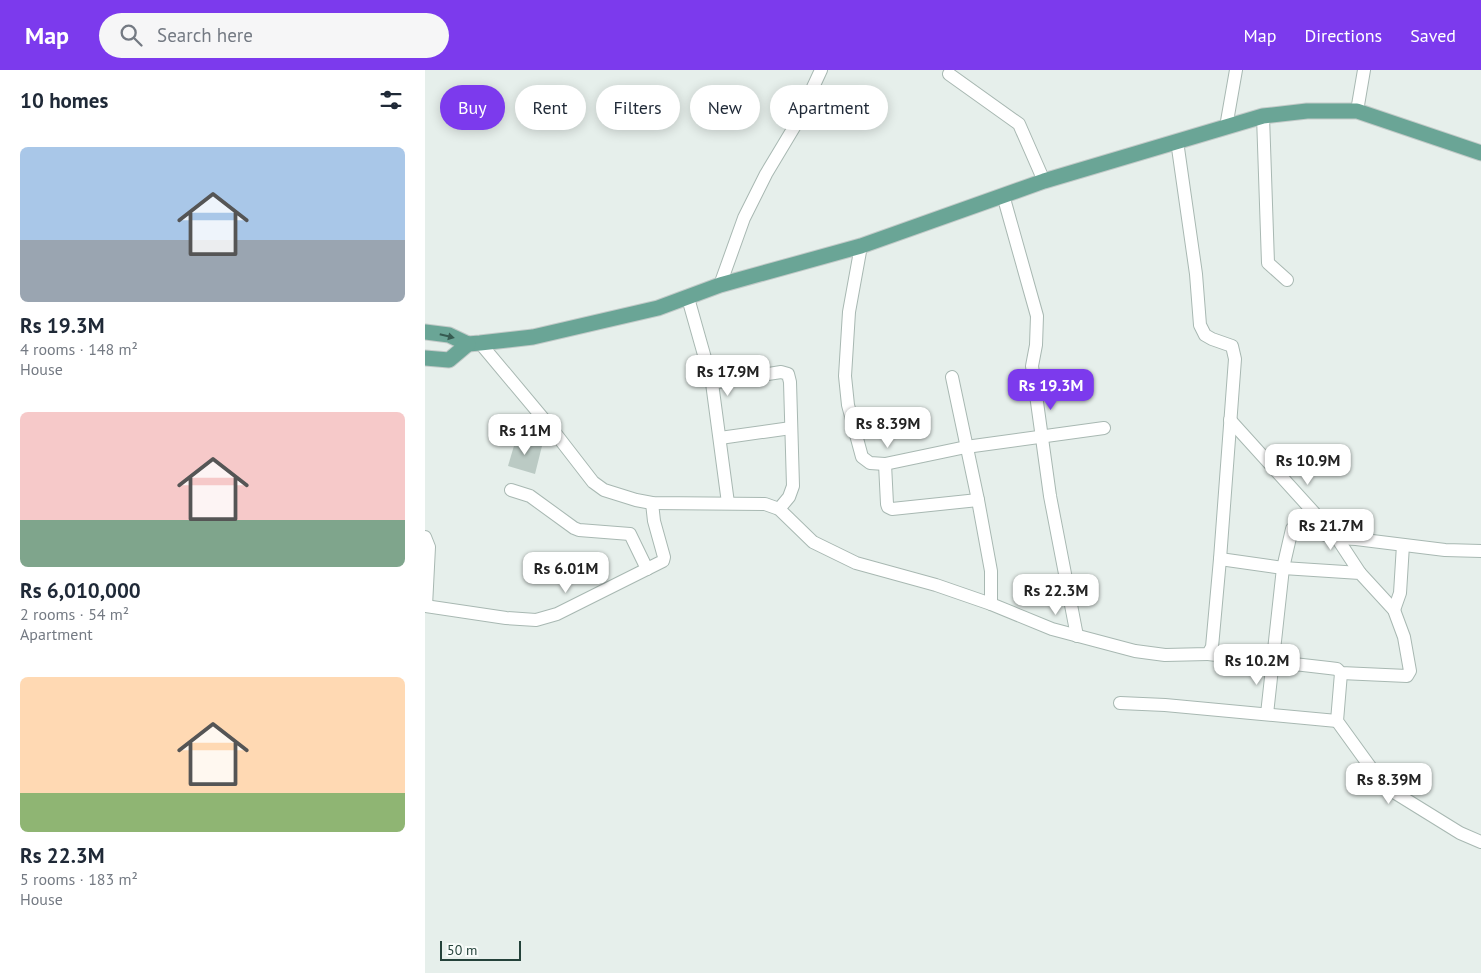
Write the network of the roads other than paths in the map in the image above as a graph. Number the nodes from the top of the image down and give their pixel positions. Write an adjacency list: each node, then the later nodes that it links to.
1 (821, 70): 14 (street)
2 (1236, 70): 7 (street)
3 (1364, 70): 5 (street)
4 (949, 74): 10 (street)
5 (1357, 111): 6 (main road); 9 (main road)
6 (1263, 116): 7 (main road); 13 (street)
7 (1227, 127): 8 (main road)
8 (1177, 141): 10 (main road); 21 (street)
9 (1481, 153)
10 (1044, 181): 11 (main road)
11 (1003, 195): 12 (main road); 24 (street)
12 (861, 246): 14 (main road); 27 (street)
13 (1287, 280)
14 (720, 285): 15 (main road)
15 (688, 298): 17 (main road); 20 (street)
16 (425, 332): 17 (main road, one-way to 17)
17 (474, 344): 18 (main road); 30 (street)
18 (425, 358)
19 (952, 377): 26 (street)
20 (712, 383): 22 (street); 25 (street)
21 (1230, 420): 34 (street); 37 (street)
22 (791, 428): 25 (street); 32 (street)
23 (1104, 428): 24 (street)
24 (1041, 436): 26 (street); 44 (street)
25 (720, 438): 31 (street)
26 (966, 447): 27 (street); 29 (street)
27 (885, 464): 29 (street)
28 (511, 490): 39 (street)
29 (978, 500): 41 (street)
30 (652, 502): 31 (street); 39 (street)
31 (729, 503): 32 (street)
32 (779, 509): 41 (street)
33 (425, 537): 42 (street)
34 (1337, 538): 35 (street); 38 (street); 40 (street)
35 (1403, 545): 36 (street); 43 (street)
36 (1481, 551)
37 (1220, 559): 38 (street); 45 (street)
38 (1283, 568): 40 (street); 46 (street)
39 (647, 569): 42 (street)
40 (1361, 573): 43 (street)
41 (991, 604): 44 (street)
42 (425, 606)
43 (1394, 610): 47 (street)
44 (1077, 636): 45 (street)
45 (1208, 654): 46 (street)
46 (1274, 662): 47 (street); 49 (street)
47 (1341, 673): 50 (street)
48 (1121, 703): 49 (street)
49 (1267, 714): 50 (street)
50 (1337, 721): 51 (street)
51 (1481, 842)

